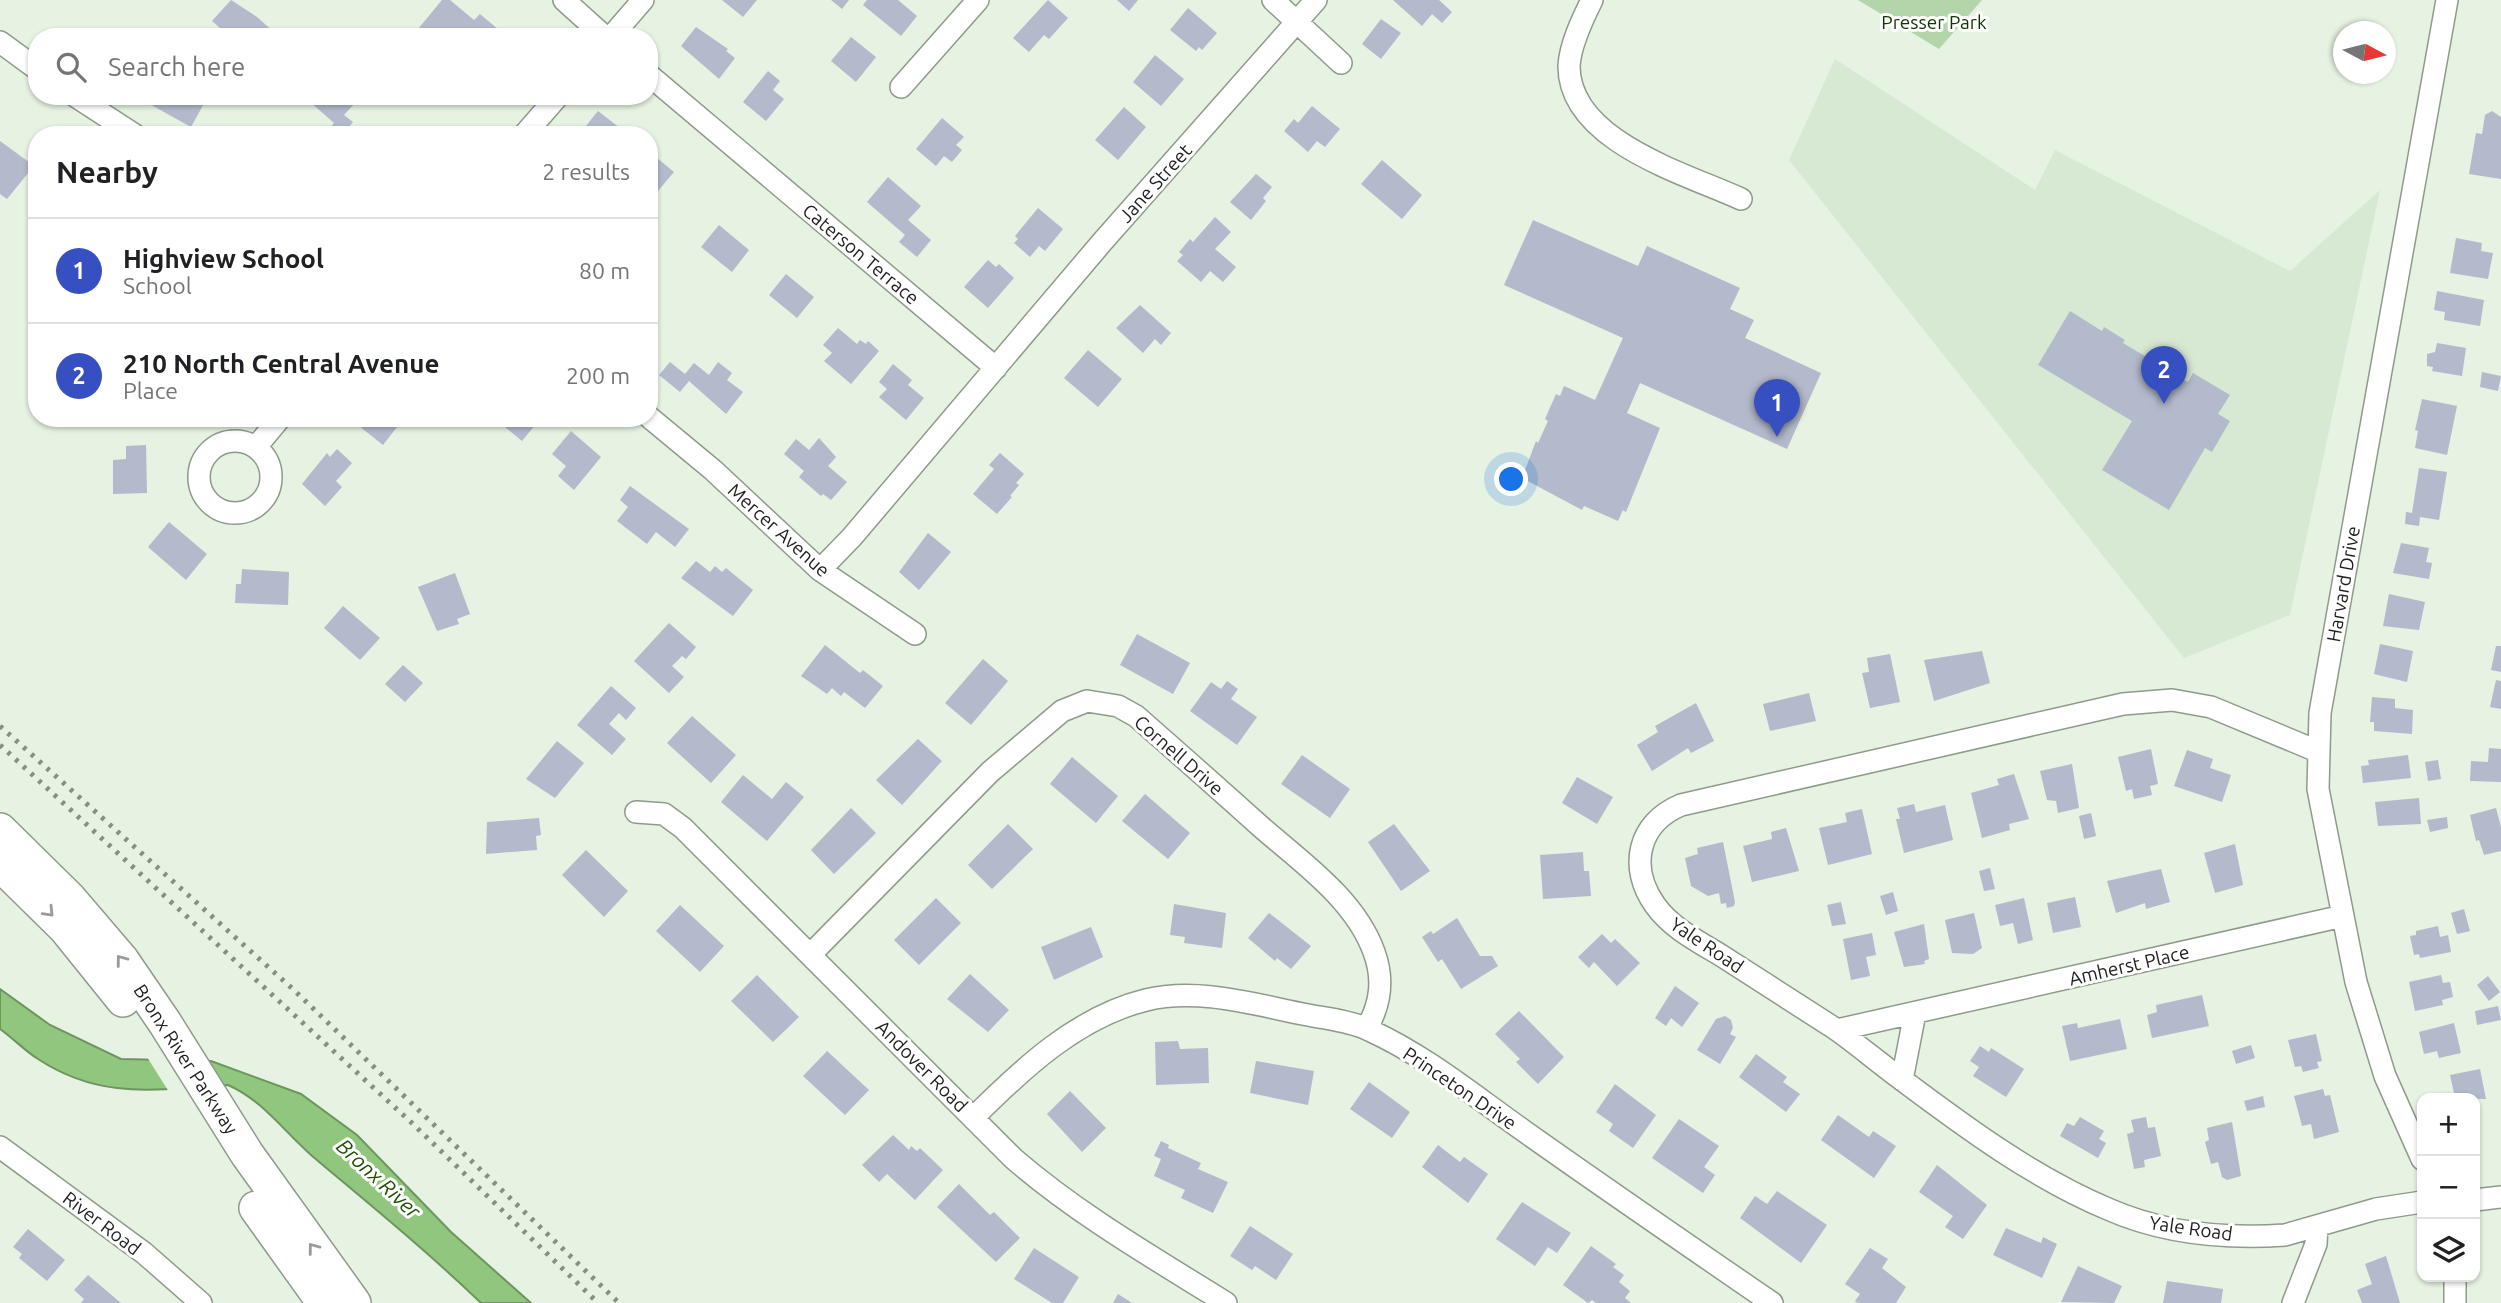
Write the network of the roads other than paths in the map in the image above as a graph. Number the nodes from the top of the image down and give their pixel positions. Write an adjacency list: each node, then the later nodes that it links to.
1 (564, 0): 9 (street)
2 (643, 0): 10 (street)
3 (978, 0): 15 (street)
4 (1273, 0): 8 (street)
5 (1316, 0): 8 (street, Jane Street)
6 (1592, 0): 20 (street)
7 (2447, 0): 27 (street, Harvard Drive)
8 (1298, 21): 13 (street); 21 (street, Jane Street)
9 (595, 28)
10 (619, 28)
11 (0, 42): 12 (street)
12 (28, 62)
13 (1341, 63)
14 (658, 83): 21 (street, Caterson Terrace)
15 (901, 87)
16 (89, 105): 18 (street)
17 (550, 105): 19 (street)
18 (121, 126)
19 (532, 126)
20 (1741, 199)
21 (996, 368): 25 (street)
22 (658, 424): 25 (street, Mercer Avenue)
23 (273, 427): 24 (street)
24 (256, 447)
25 (820, 570): 26 (street, Mercer Avenue)
26 (915, 634)
27 (2317, 751): 31 (street, Harvard Drive); 35 (street, Yale Road)
28 (636, 813): 32 (street, Andover Road)
29 (0, 830): 36 (highway, Bronx River Parkway, one-way to 29)
30 (0, 864): 36 (highway, Bronx River Parkway, one-way to 36)
31 (2343, 916): 33 (street, Amherst Place); 40 (street, Harvard Drive)
32 (811, 954): 34 (street, Cornell Drive); 38 (street, Andover Road)
33 (1914, 1013): 35 (street, Amherst Place); 37 (street)
34 (1367, 1028): 38 (street, Princeton Drive); 50 (street, Princeton Drive)
35 (1837, 1030): 37 (street, Yale Road)
36 (174, 1057): 47 (highway, Bronx River Parkway); 48 (highway, Bronx River Parkway, one-way to 36)
37 (1902, 1080): 44 (street, Yale Road)
38 (973, 1118): 49 (street, Andover Road)
39 (0, 1147): 46 (street, River Road)
40 (2421, 1156)
41 (2501, 1197): 42 (street)
42 (2480, 1199)
43 (2417, 1203): 44 (street, Yale Road)
44 (2317, 1226): 51 (street)
45 (2455, 1282): 52 (street)
46 (201, 1303)
47 (324, 1303)
48 (354, 1303)
49 (1226, 1303)
50 (1772, 1303)
51 (2293, 1303)
52 (2455, 1303)

